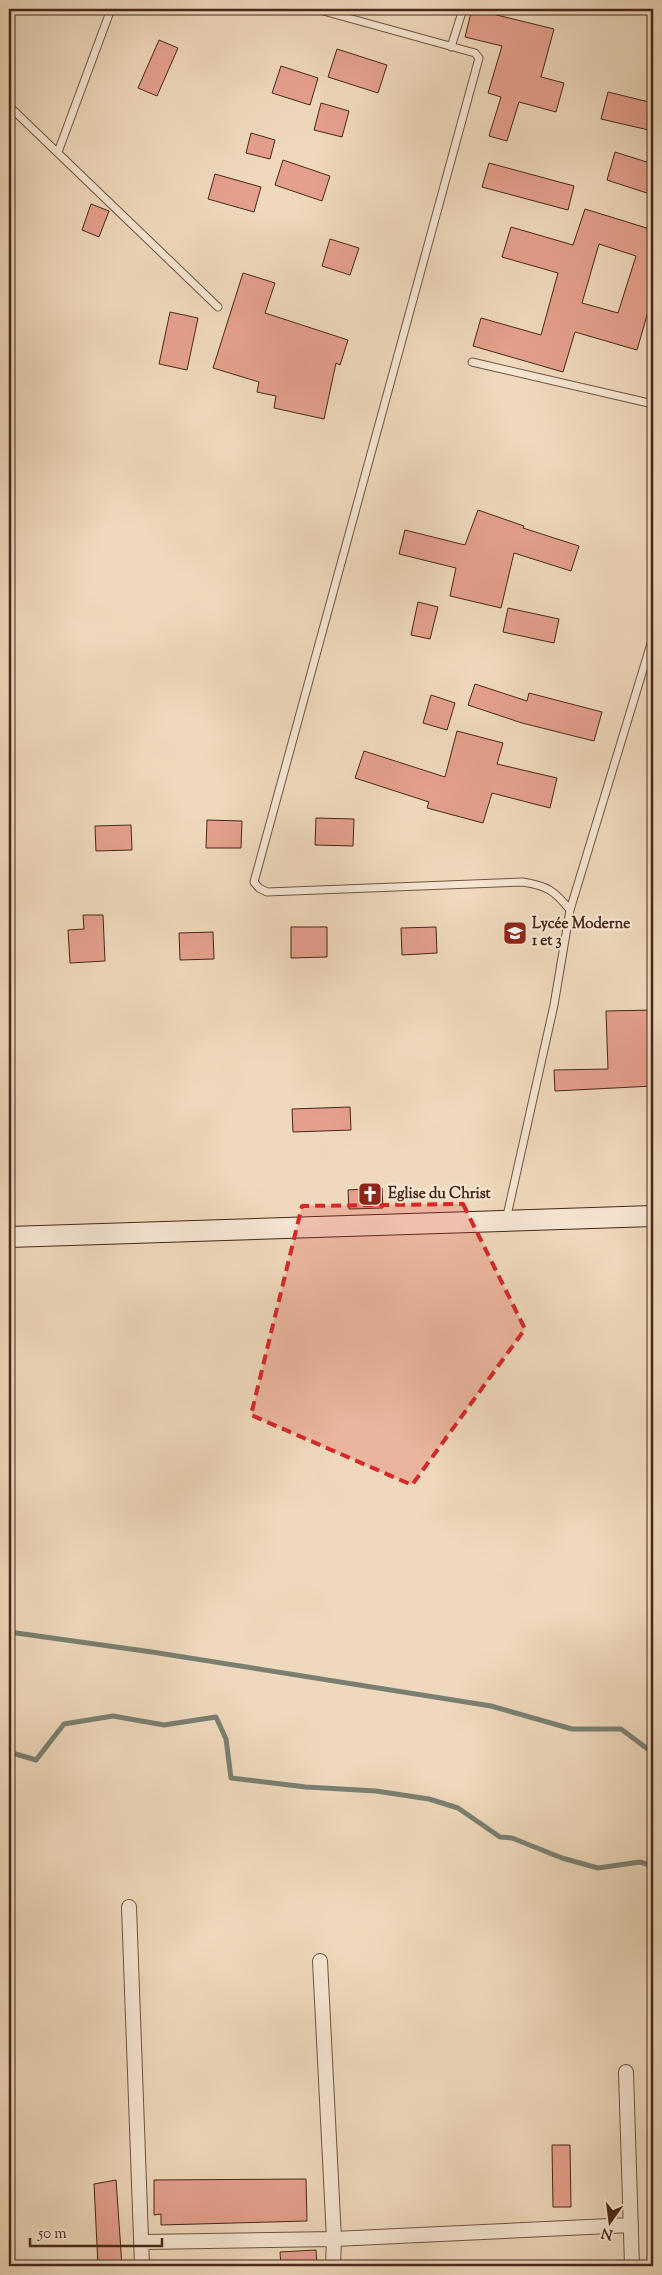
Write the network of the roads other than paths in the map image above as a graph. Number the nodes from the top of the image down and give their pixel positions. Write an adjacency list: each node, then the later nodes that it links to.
1 (112, 9): 6 (lane)
2 (316, 9): 4 (lane)
3 (464, 9): 4 (lane)
4 (451, 48): 11 (lane)
5 (9, 106): 6 (lane)
6 (58, 152): 7 (lane)
7 (218, 307)
8 (472, 362): 9 (lane)
9 (653, 404)
10 (653, 637): 11 (lane)
11 (570, 910): 13 (lane)
12 (653, 1216): 13 (street)
13 (506, 1221): 14 (street)
14 (9, 1237)
15 (129, 1906): 20 (street)
16 (320, 1961): 19 (street)
17 (626, 2072): 18 (street)
18 (631, 2225): 19 (street); 23 (street)
19 (334, 2239): 20 (street); 22 (street)
20 (143, 2242): 21 (street)
21 (142, 2266)
22 (333, 2266)
23 (632, 2266)

